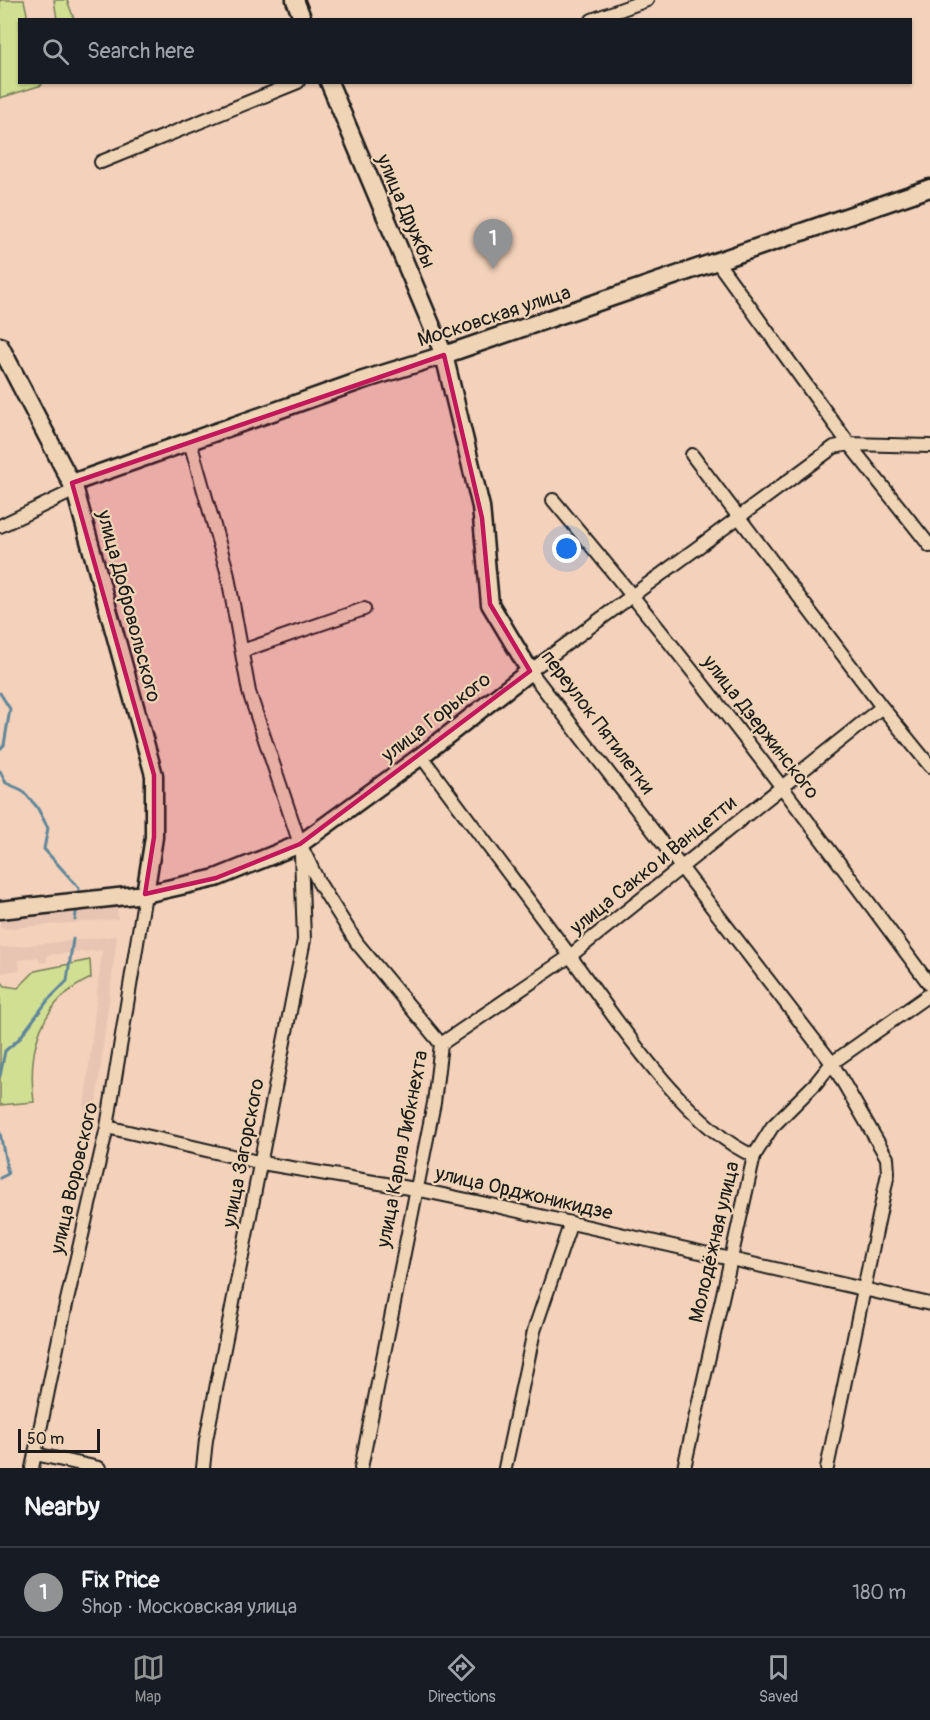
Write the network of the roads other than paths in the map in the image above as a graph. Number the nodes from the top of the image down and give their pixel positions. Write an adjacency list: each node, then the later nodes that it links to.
1 (296, 0): 3 (street)
2 (647, 0): 4 (street)
3 (302, 18)
4 (597, 18)
5 (293, 84): 7 (street)
6 (330, 84): 11 (street, улица Дружбы)
7 (101, 162)
8 (930, 188): 9 (street, Московская улица)
9 (718, 263): 11 (street, Московская улица); 13 (street)
10 (0, 346): 16 (street, улица Добровольского)
11 (444, 356): 12 (street, Московская улица); 24 (street, переулок Пятилетки)
12 (190, 442): 16 (street, Московская улица); 23 (street)
13 (849, 444): 14 (street); 18 (street, улица Горького); 20 (street)
14 (930, 446)
15 (692, 455): 18 (street)
16 (73, 486): 19 (street); 31 (street, улица Добровольского)
17 (553, 500): 21 (street, улица Дзержинского)
18 (738, 517): 21 (street, улица Горького); 25 (street)
19 (0, 526)
20 (930, 546)
21 (634, 596): 24 (street, улица Горького); 28 (street, улица Дзержинского)
22 (364, 609): 23 (street)
23 (242, 651): 29 (street)
24 (530, 671): 26 (street, улица Горького); 30 (street, переулок Пятилетки)
25 (882, 707): 27 (street); 28 (street, улица Сакко и Ванцетти)
26 (421, 756): 29 (street, улица Горького); 33 (street)
27 (930, 766)
28 (783, 787): 30 (street, улица Сакко и Ванцетти); 34 (street, улица Дзержинского)
29 (300, 844): 31 (street, улица Горького); 36 (street, улица Карла Либкнехта); 40 (street, улица Загорского)
30 (681, 867): 33 (street, улица Сакко и Ванцетти); 37 (street, переулок Пятилетки)
31 (145, 894): 32 (street, улица Горького); 38 (street, улица Воровского)
32 (0, 910)
33 (570, 957): 36 (street, улица Сакко и Ванцетти); 39 (street)
34 (930, 985)
35 (930, 994): 37 (street, Молодёжная улица)
36 (441, 1044): 41 (street, улица Карла Либкнехта)
37 (832, 1063): 39 (street, Молодёжная улица); 44 (street, переулок Пятилетки)
38 (107, 1127): 40 (street, улица Орджоникидзе); 46 (street, улица Воровского)
39 (754, 1156): 43 (street, Молодёжная улица)
40 (262, 1163): 41 (street, улица Орджоникидзе); 49 (street, улица Загорского)
41 (415, 1189): 42 (street, улица Орджоникидзе); 50 (street, улица Карла Либкнехта)
42 (570, 1225): 43 (street, улица Орджоникидзе); 51 (street)
43 (731, 1257): 44 (street, улица Орджоникидзе); 52 (street, Молодёжная улица)
44 (863, 1287): 45 (street, улица Орджоникидзе); 53 (street, переулок Пятилетки)
45 (930, 1304)
46 (35, 1454): 47 (street, улица Воровского); 48 (street)
47 (32, 1468)
48 (99, 1468)
49 (203, 1468)
50 (361, 1468)
51 (505, 1468)
52 (684, 1468)
53 (827, 1468)

